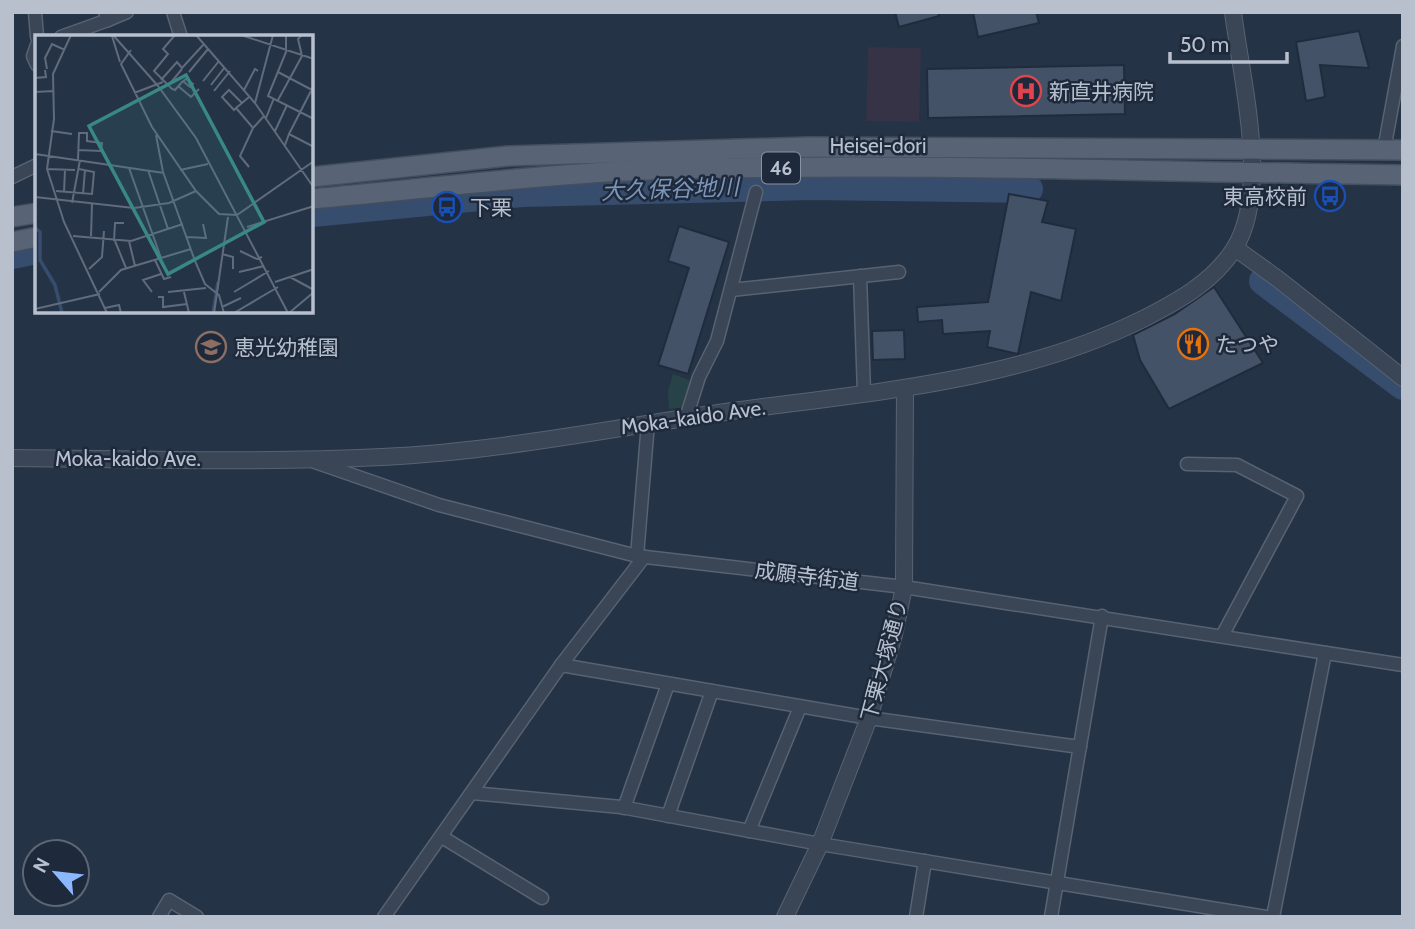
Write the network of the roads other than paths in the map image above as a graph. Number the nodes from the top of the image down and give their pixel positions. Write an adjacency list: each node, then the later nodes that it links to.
1 (35, 12): 6 (street)
2 (127, 12): 5 (street)
3 (173, 12): 8 (street)
4 (1233, 12): 10 (street, Moka-kaido Ave.)
5 (106, 16): 7 (street)
6 (37, 35)
7 (65, 35)
8 (180, 35)
9 (1403, 46): 11 (street)
10 (1251, 148): 11 (main road, Heisei-dori / 46); 13 (street, Moka-kaido Ave.); 16 (main road, Heisei-dori / 46)
11 (1393, 150)
12 (35, 166): 15 (street)
13 (1252, 173): 14 (main road, Heisei-dori / 46); 18 (main road, Heisei-dori / 46); 23 (street, Moka-kaido Ave.)
14 (1403, 175)
15 (12, 177)
16 (313, 177)
17 (756, 192): 26 (street)
18 (313, 199)
19 (35, 213): 20 (main road)
20 (12, 217)
21 (35, 237): 22 (main road)
22 (12, 242)
23 (1235, 248): 27 (street); 28 (street, Moka-kaido Ave.)
24 (899, 272): 25 (street)
25 (860, 276): 26 (street); 29 (street)
26 (731, 290): 30 (street)
27 (1403, 379)
28 (905, 388): 29 (street, Moka-kaido Ave.); 36 (street, 下栗大塚通り)
29 (864, 393): 30 (street, Moka-kaido Ave.)
30 (686, 418): 31 (street, Moka-kaido Ave.)
31 (648, 423): 33 (street, Moka-kaido Ave.); 35 (street)
32 (12, 457): 33 (street, Moka-kaido Ave.)
33 (305, 458): 35 (street, 成願寺街道)
34 (1187, 464): 38 (street)
35 (640, 556): 36 (street, 成願寺街道); 40 (street)
36 (904, 587): 37 (street, 成願寺街道); 45 (street, 下栗大塚通り)
37 (1102, 616): 38 (street, 成願寺街道); 46 (street)
38 (1222, 636): 39 (street, 成願寺街道)
39 (1325, 653): 41 (street, 成願寺街道); 63 (street)
40 (561, 665): 42 (street); 47 (street)
41 (1403, 665)
42 (668, 684): 43 (street); 48 (street)
43 (712, 691): 44 (street); 49 (street)
44 (800, 707): 45 (street); 50 (street)
45 (869, 719): 46 (street); 52 (street, 下栗大塚通り)
46 (1080, 747): 54 (street)
47 (472, 793): 48 (street); 51 (street)
48 (624, 808): 49 (street)
49 (668, 816): 50 (street)
50 (749, 831): 52 (street)
51 (442, 837): 55 (street); 56 (street)
52 (820, 844): 53 (street); 59 (street, 下栗大塚通り)
53 (925, 861): 54 (street); 60 (street)
54 (1058, 882): 61 (street); 62 (street)
55 (542, 898)
56 (385, 916)
57 (159, 917): 58 (street)
58 (197, 917)
59 (785, 917)
60 (916, 917)
61 (1051, 917)
62 (1266, 917)
63 (1273, 917)

